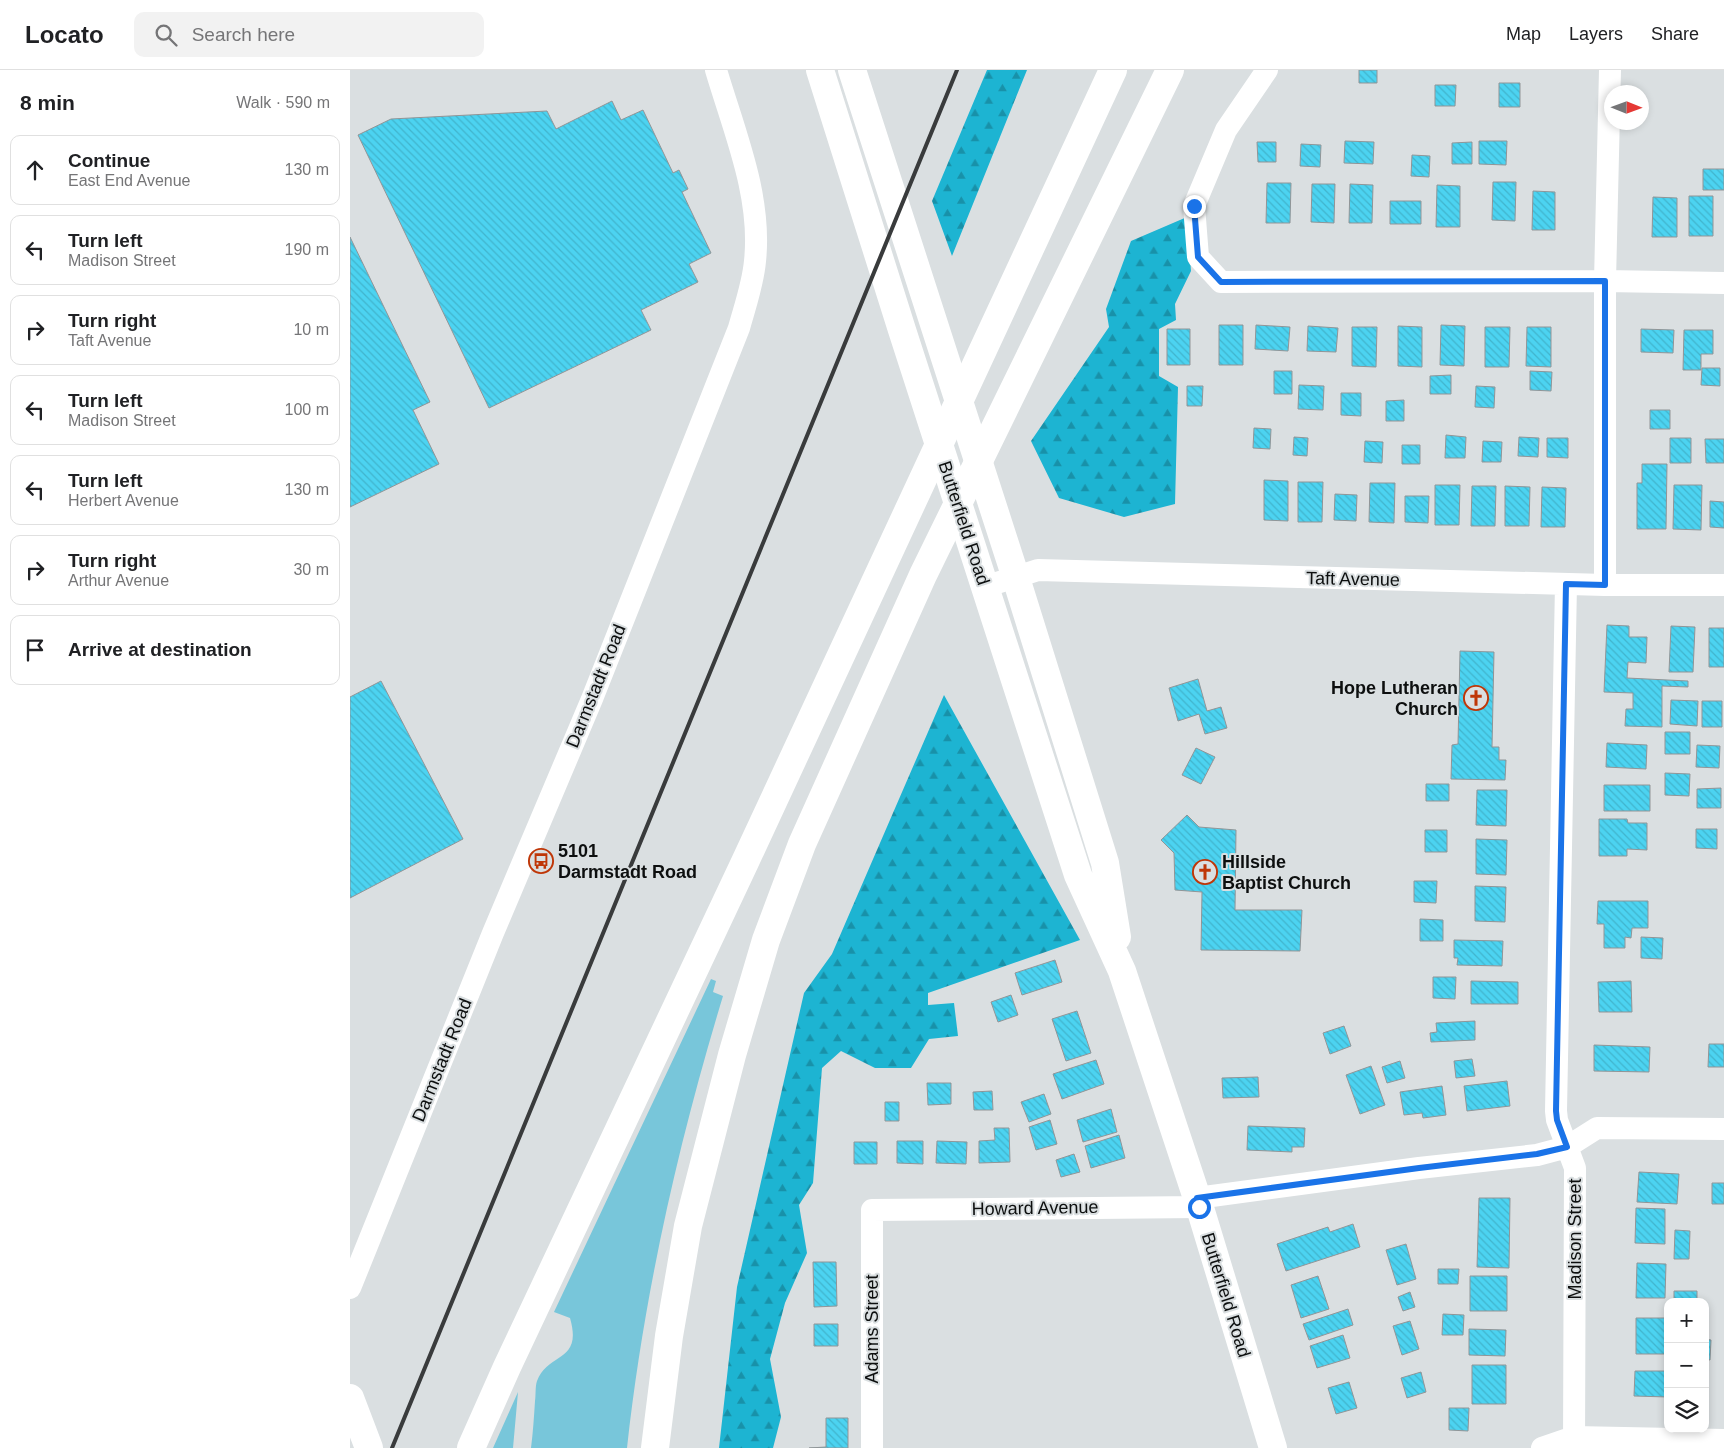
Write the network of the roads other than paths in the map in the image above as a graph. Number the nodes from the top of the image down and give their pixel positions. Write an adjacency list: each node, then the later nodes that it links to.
1 (716, 70): 20 (street, Darmstadt Road)
2 (820, 70): 14 (main road, Butterfield Road)
3 (852, 70): 10 (main road, Butterfield Road)
4 (1113, 70): 25 (main road)
5 (1170, 70): 26 (main road)
6 (1267, 70): 8 (street)
7 (1610, 70): 8 (street)
8 (1605, 281): 9 (street); 12 (street)
9 (1724, 283)
10 (1016, 578): 11 (street, Taft Avenue); 14 (street, Taft Avenue); 15 (main road, Butterfield Road)
11 (1566, 584): 12 (street, Taft Avenue); 17 (street, Madison Street)
12 (1605, 585): 13 (street, Taft Avenue)
13 (1724, 585)
14 (984, 587): 15 (main road, Butterfield Road)
15 (1122, 971): 18 (main road, Butterfield Road)
16 (1724, 1129): 17 (street, Howard Avenue)
17 (1567, 1147): 18 (street, Howard Avenue); 23 (street, Madison Street)
18 (1198, 1202): 19 (street, Howard Avenue); 28 (main road, Butterfield Road)
19 (872, 1210): 27 (street, Adams Street)
20 (350, 1288)
21 (350, 1398): 24 (main road)
22 (1724, 1440): 23 (street)
23 (1574, 1442): 29 (street)
24 (369, 1448)
25 (471, 1448)
26 (655, 1448)
27 (872, 1448)
28 (1273, 1448)
29 (1542, 1448)

